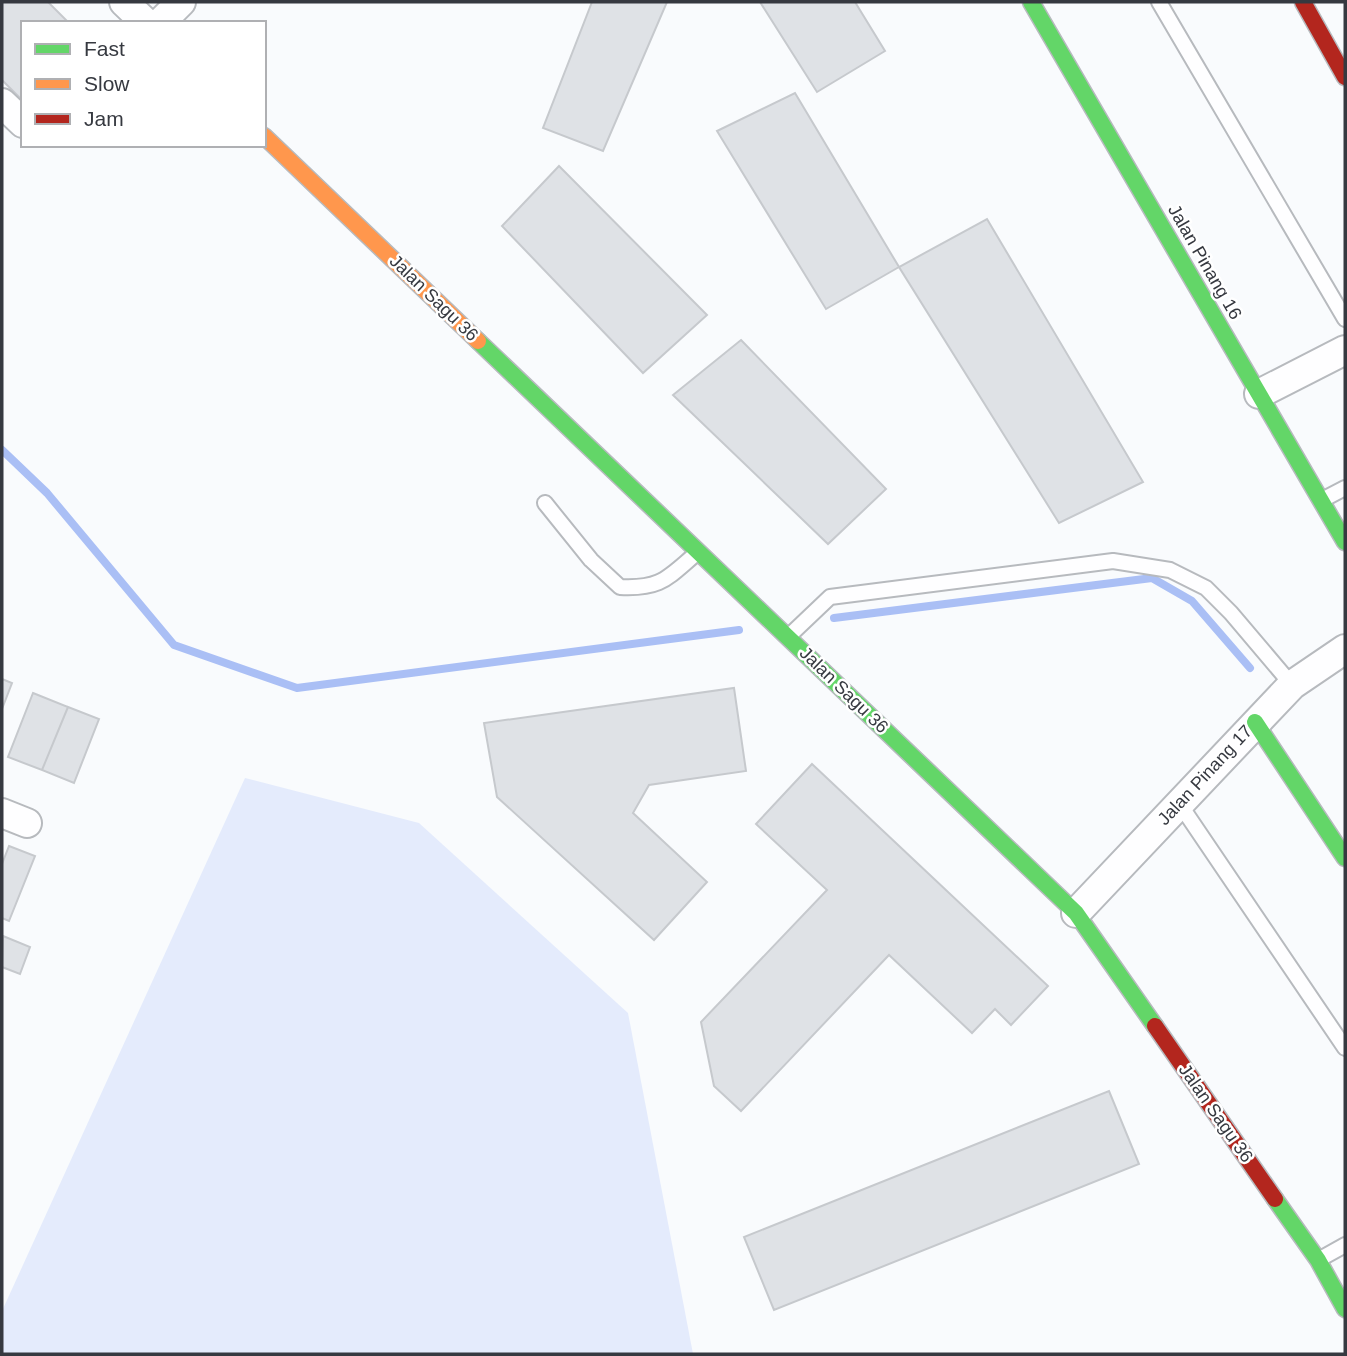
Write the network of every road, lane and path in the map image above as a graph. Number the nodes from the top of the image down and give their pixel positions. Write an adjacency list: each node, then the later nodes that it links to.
1 (124, 2): 6 (street)
2 (181, 2): 7 (street)
3 (1158, 2): 12 (lane)
4 (1303, 2): 8 (street)
5 (1044, 6): 14 (street, Jalan Pinang 16)
6 (144, 21)
7 (162, 21)
8 (1345, 77)
9 (2, 103): 10 (street)
10 (21, 121)
11 (266, 138): 19 (street, Jalan Sagu 36)
12 (1345, 319)
13 (1345, 350): 14 (street)
14 (1259, 394): 16 (street, Jalan Pinang 16)
15 (1345, 488): 16 (lane)
16 (1321, 500): 18 (street, Jalan Pinang 16)
17 (545, 503): 19 (lane)
18 (1345, 542)
19 (699, 551): 20 (street, Jalan Sagu 36)
20 (788, 637): 22 (lane); 26 (street, Jalan Sagu 36)
21 (1345, 649): 22 (street, Jalan Pinang 17)
22 (1292, 685): 23 (street, Jalan Pinang 17)
23 (1255, 722): 24 (street, Jalan Pinang 17); 25 (street)
24 (1179, 803): 26 (street, Jalan Pinang 17); 27 (lane)
25 (1345, 858)
26 (1076, 913): 29 (street, Jalan Sagu 36)
27 (1345, 1048)
28 (1345, 1245): 29 (lane)
29 (1318, 1259): 30 (street, Jalan Sagu 36)
30 (1345, 1309)

